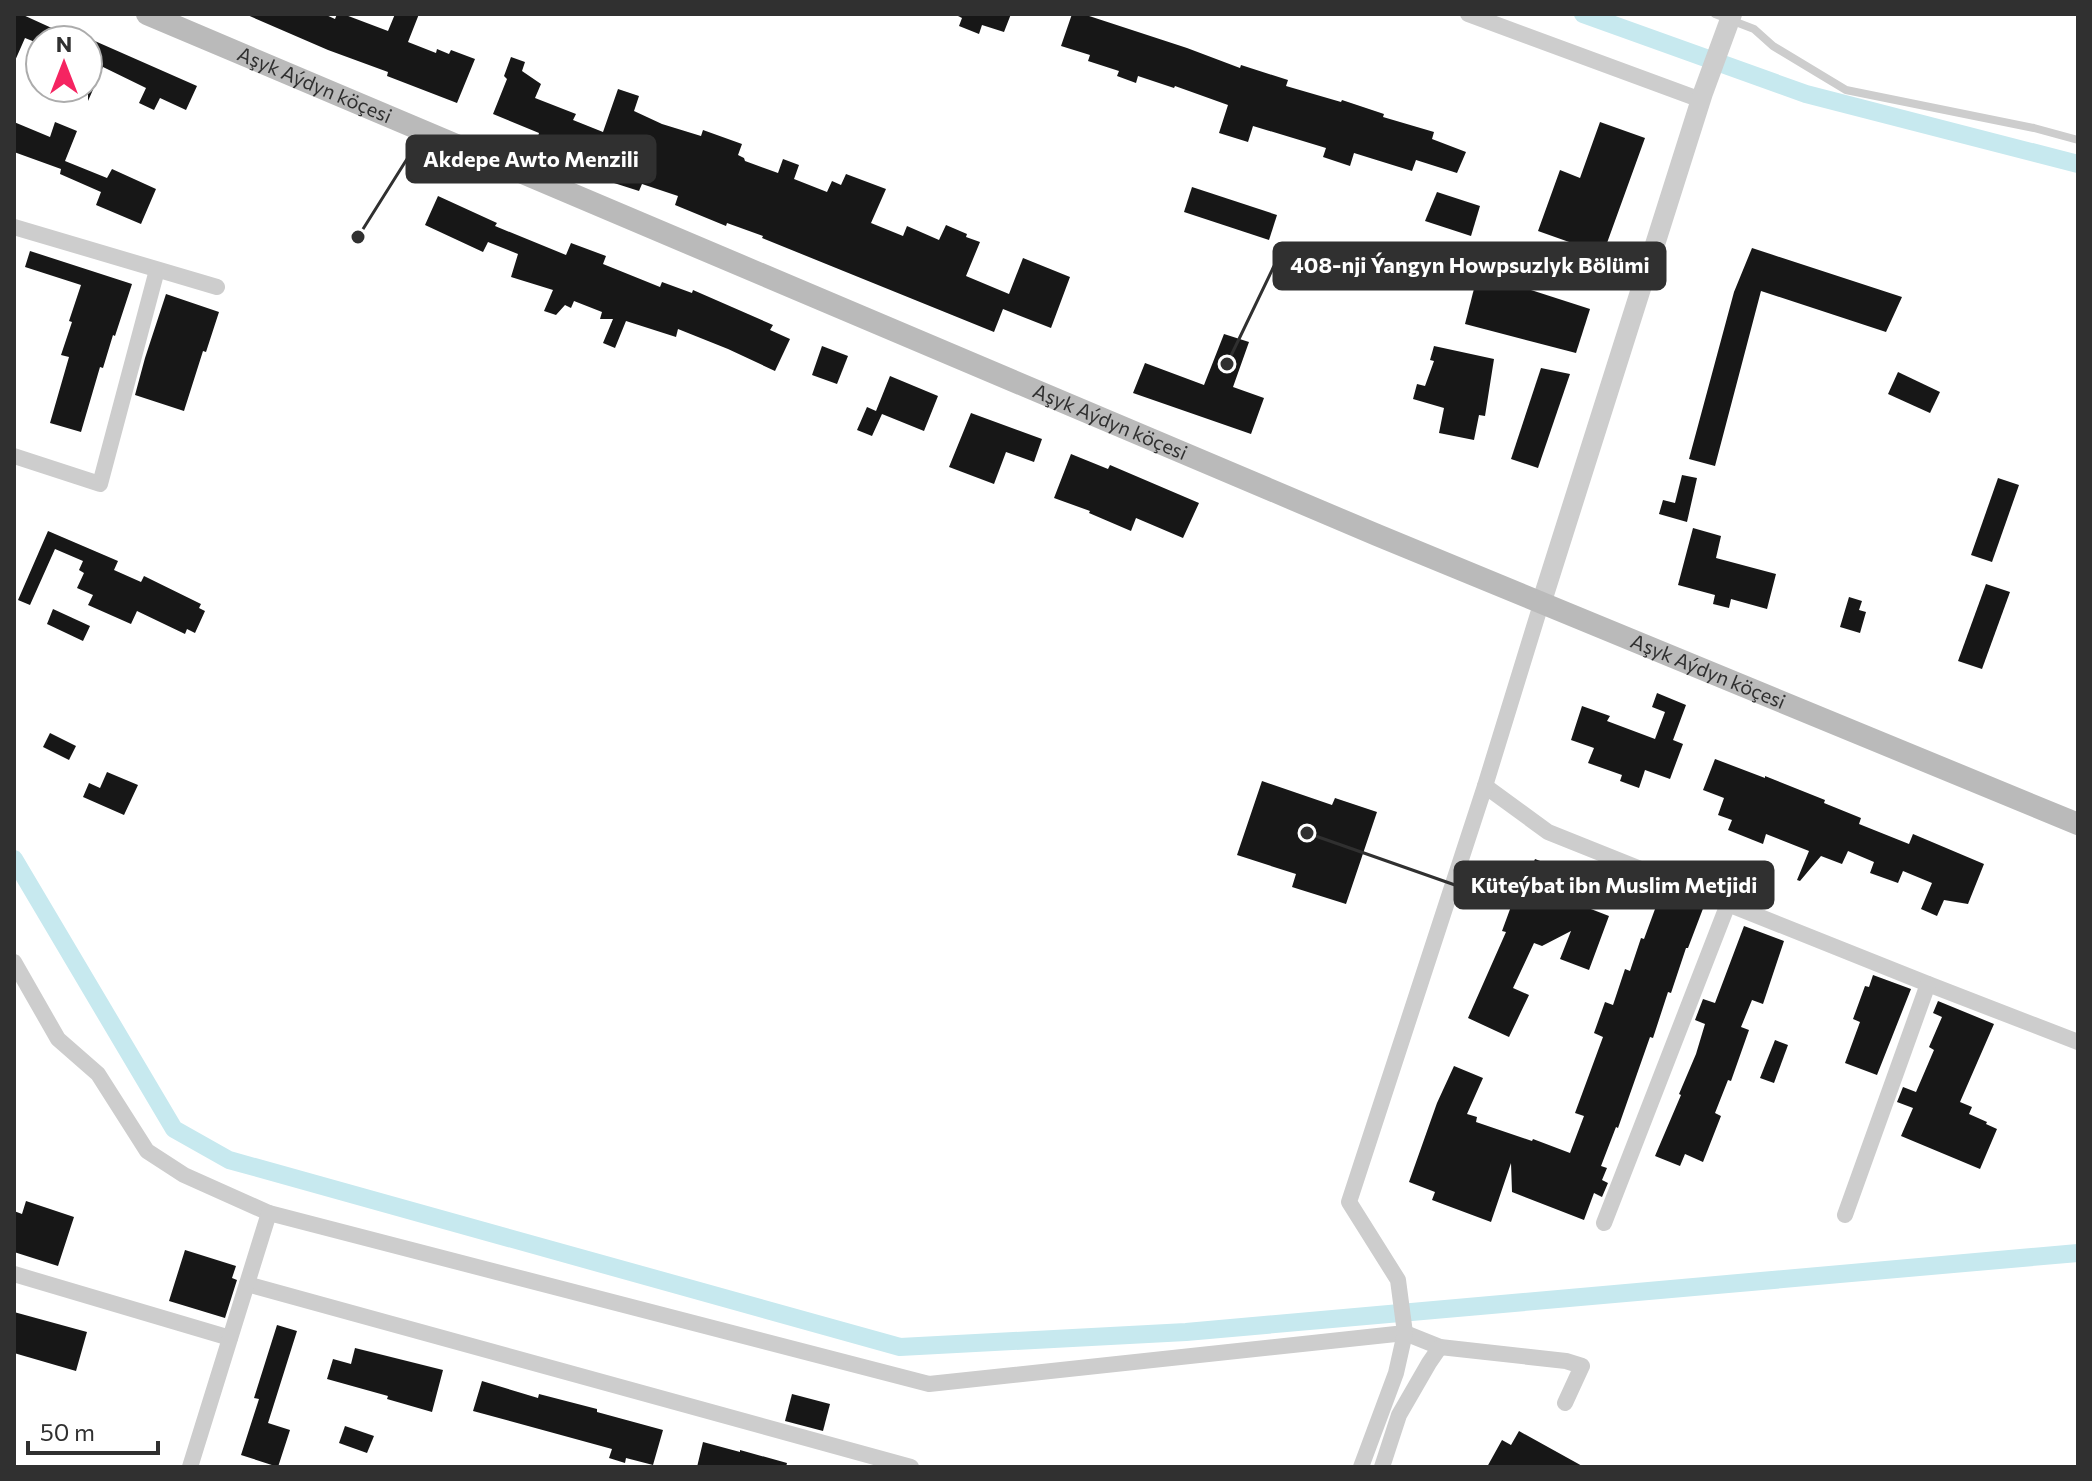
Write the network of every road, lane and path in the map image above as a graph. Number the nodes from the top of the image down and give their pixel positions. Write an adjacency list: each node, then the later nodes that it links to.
1 (147, 14): 10 (main road, Aşyk Aýdyn köçesi)
2 (1468, 14): 4 (street)
3 (1726, 18): 4 (street); 5 (lane)
4 (1702, 96): 10 (street)
5 (2078, 140)
6 (14, 227): 7 (street)
7 (157, 270): 8 (street); 9 (street)
8 (217, 287)
9 (14, 456)
10 (1542, 601): 11 (street); 12 (main road, Aşyk Aýdyn köçesi)
11 (1485, 786): 13 (street); 22 (street)
12 (2077, 822)
13 (1728, 904): 15 (street); 19 (street)
14 (14, 962): 17 (street)
15 (1928, 984): 16 (street); 18 (street)
16 (2078, 1042)
17 (269, 1213): 21 (street); 22 (street)
18 (1845, 1215)
19 (1604, 1223)
20 (14, 1274): 23 (street)
21 (247, 1284): 23 (street); 27 (street)
22 (1405, 1333): 24 (street); 28 (street)
23 (230, 1338): 26 (street)
24 (1440, 1347): 25 (street); 29 (street)
25 (1565, 1403)
26 (190, 1467)
27 (911, 1467)
28 (1361, 1467)
29 (1382, 1467)

